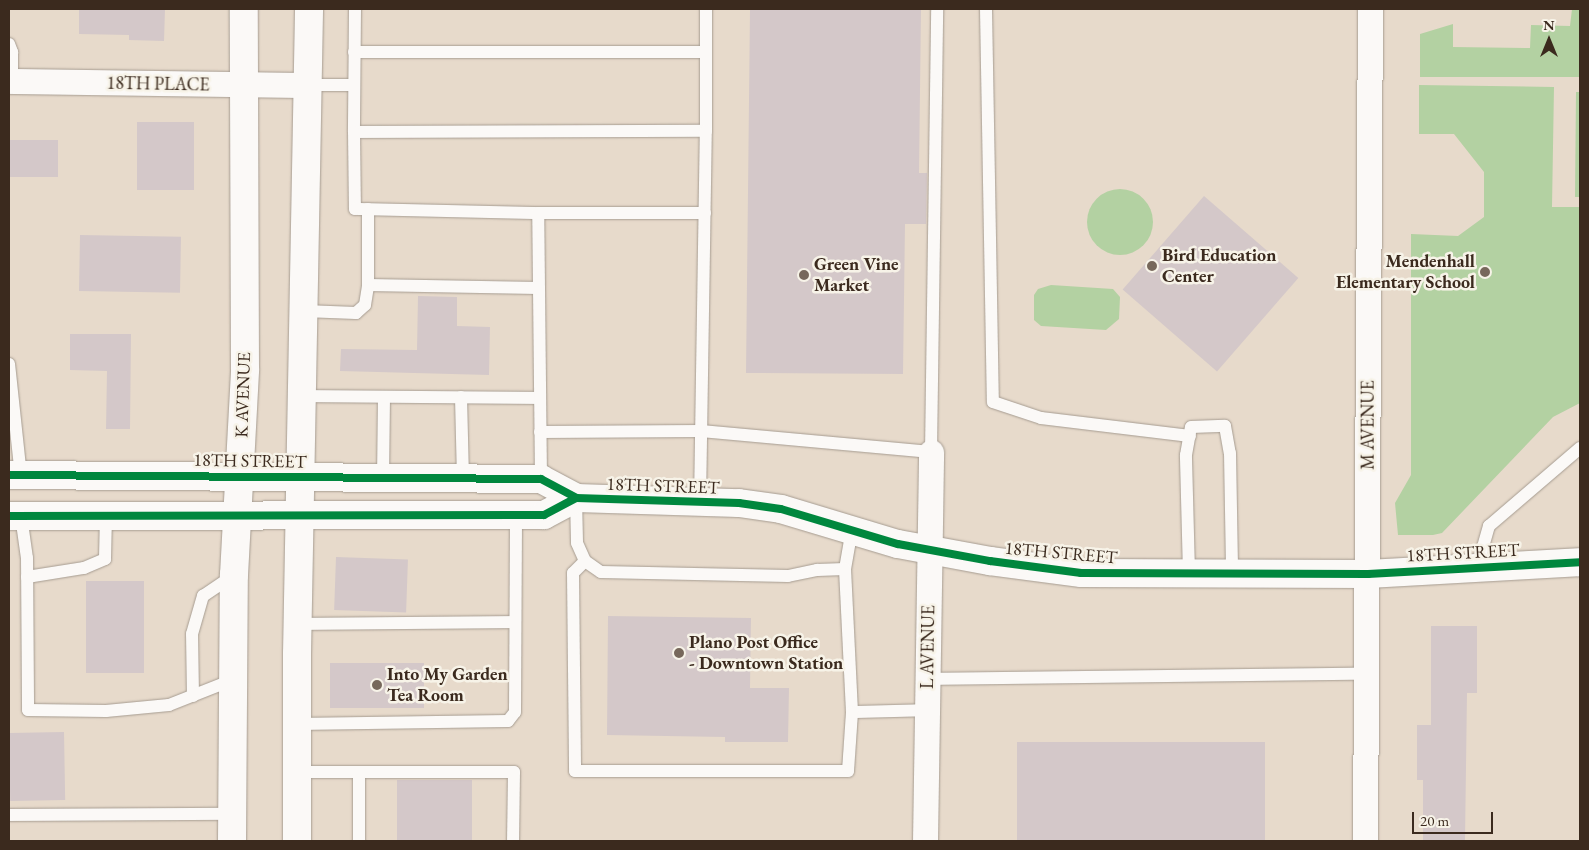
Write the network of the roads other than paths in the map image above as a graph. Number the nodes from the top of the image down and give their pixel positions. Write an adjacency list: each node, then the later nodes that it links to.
1 (244, 9): 12 (street, K AVENUE)
2 (309, 9): 13 (street)
3 (355, 9): 9 (lane)
4 (706, 9): 10 (lane)
5 (937, 9): 32 (lane)
6 (986, 9): 30 (lane)
7 (1370, 9): 54 (street, M AVENUE)
8 (9, 44): 11 (lane)
9 (354, 52): 10 (lane); 14 (lane)
10 (706, 52): 15 (lane)
11 (10, 81): 12 (street, 18TH PLACE)
12 (243, 86): 13 (street, 18TH PLACE); 34 (street, K AVENUE)
13 (308, 86): 14 (lane); 22 (street)
14 (354, 86): 16 (lane)
15 (706, 131): 16 (lane); 19 (lane)
16 (354, 132): 17 (lane)
17 (368, 209): 18 (lane); 20 (lane)
18 (538, 213): 19 (lane); 21 (lane)
19 (705, 213): 28 (lane)
20 (368, 285): 21 (lane); 22 (lane)
21 (538, 288): 27 (lane)
22 (304, 311): 24 (street)
23 (9, 364): 33 (lane)
24 (302, 396): 25 (lane); 35 (street)
25 (384, 397): 26 (lane); 36 (lane)
26 (461, 397): 27 (lane); 38 (lane)
27 (539, 398): 29 (lane)
28 (701, 431): 29 (lane); 32 (lane); 40 (lane)
29 (540, 432): 37 (lane)
30 (1190, 436): 52 (lane); 53 (lane)
31 (1580, 448): 50 (lane)
32 (931, 452): 47 (street, L AVENUE)
33 (15, 476): 34 (street, 18TH STREET)
34 (239, 476): 35 (street, 18TH STREET); 44 (street, K AVENUE)
35 (301, 477): 36 (street, 18TH STREET); 45 (street)
36 (382, 479): 38 (street, 18TH STREET)
37 (541, 479): 38 (street, 18TH STREET); 39 (street, 18TH STREET)
38 (463, 481)
39 (576, 498): 40 (street, 18TH STREET); 41 (street, 18TH STREET); 48 (lane)
40 (700, 502): 46 (street, 18TH STREET)
41 (516, 515): 45 (street, 18TH STREET); 57 (lane)
42 (15, 516): 43 (street, 18TH STREET); 56 (lane)
43 (106, 516): 44 (street, 18TH STREET); 56 (lane)
44 (237, 516): 45 (street, 18TH STREET); 55 (street, K AVENUE)
45 (300, 516): 58 (street)
46 (852, 529): 47 (street, 18TH STREET); 51 (lane)
47 (929, 550): 52 (street, 18TH STREET); 60 (street, L AVENUE)
48 (585, 561): 51 (lane); 64 (lane)
49 (1580, 562): 50 (street, 18TH STREET)
50 (1477, 568): 54 (street, 18TH STREET)
51 (845, 569): 64 (lane)
52 (1189, 574): 53 (street, 18TH STREET)
53 (1232, 574): 54 (street, 18TH STREET)
54 (1368, 574): 59 (street, M AVENUE)
55 (234, 575): 61 (street, K AVENUE); 62 (lane)
56 (27, 577): 62 (lane)
57 (515, 622): 58 (lane); 65 (lane)
58 (298, 624): 65 (street)
59 (1367, 674): 60 (lane); 75 (street, M AVENUE)
60 (927, 679): 63 (street, L AVENUE)
61 (232, 680): 62 (lane); 68 (street, K AVENUE)
62 (193, 696)
63 (927, 710): 64 (lane); 74 (street, L AVENUE)
64 (852, 712)
65 (296, 724): 66 (street)
66 (296, 772): 67 (lane); 71 (street)
67 (359, 772): 72 (lane); 73 (lane)
68 (231, 814): 69 (lane); 70 (street, K AVENUE)
69 (9, 815)
70 (232, 841)
71 (297, 841)
72 (359, 841)
73 (514, 841)
74 (925, 841)
75 (1365, 841)

